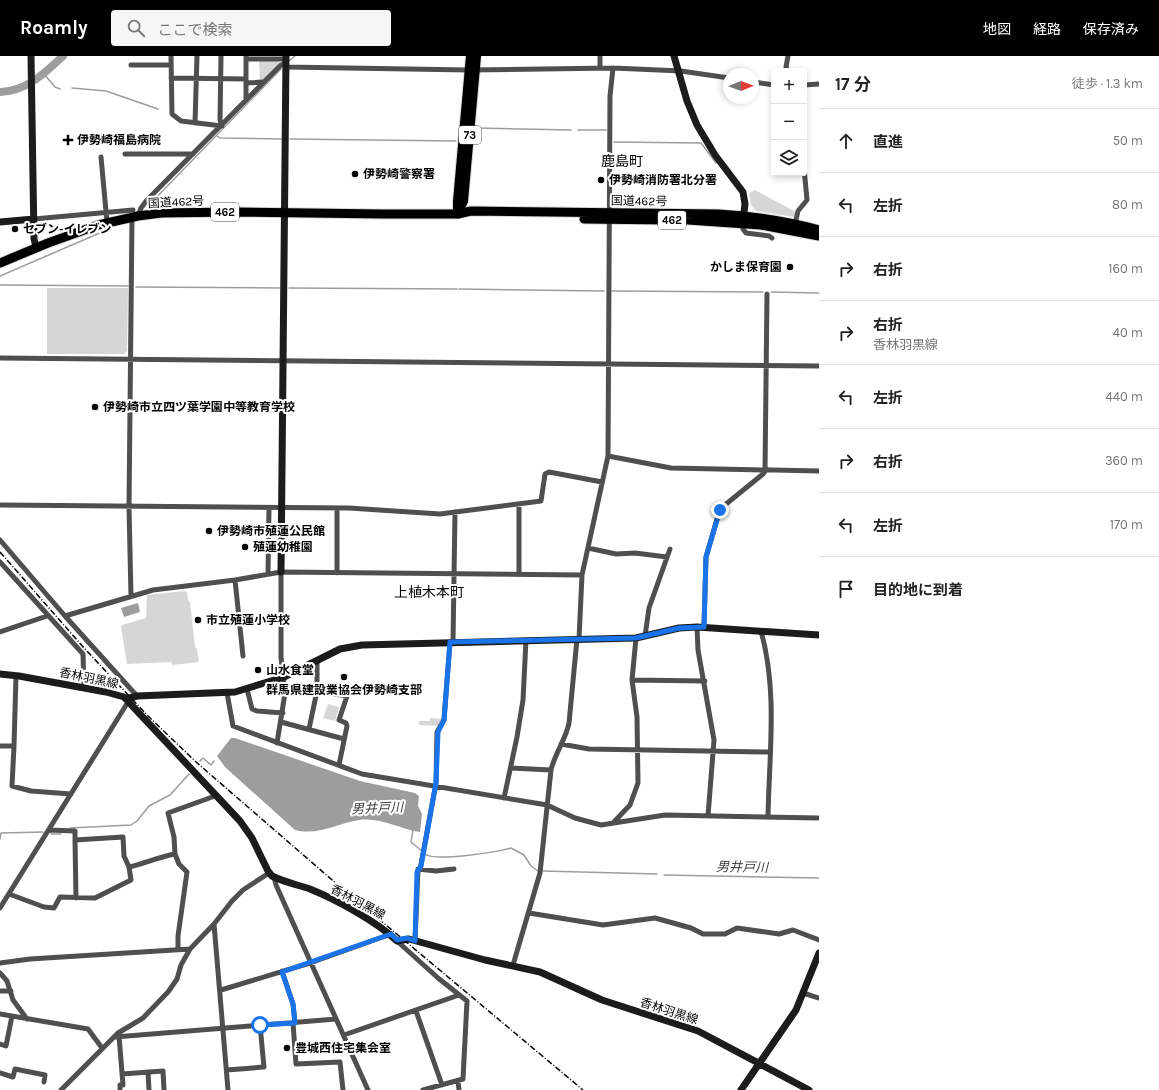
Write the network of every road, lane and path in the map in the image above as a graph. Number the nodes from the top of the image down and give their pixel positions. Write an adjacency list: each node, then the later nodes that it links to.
1 (31, 56): 41 (street)
2 (171, 56): 13 (street)
3 (197, 56): 21 (street)
4 (221, 56): 22 (street)
5 (470, 56): 17 (main road, 73)
6 (478, 56): 17 (main road, 73)
7 (600, 56): 14 (street)
8 (674, 56): 18 (street)
9 (788, 56): 16 (street)
10 (246, 57): 11 (street); 23 (street)
11 (286, 61): 17 (street); 24 (street); 37 (street)
12 (131, 65): 13 (street)
13 (171, 65): 20 (street)
14 (600, 68): 15 (street); 17 (street)
15 (613, 68): 18 (street); 40 (street)
16 (786, 68)
17 (472, 70): 39 (main road, 73)
18 (678, 70): 19 (street); 42 (street)
19 (723, 77)
20 (171, 78): 21 (street); 30 (street)
21 (196, 78): 22 (street); 30 (street)
22 (220, 79): 23 (street); 31 (street)
23 (246, 81): 24 (street); 29 (street)
24 (264, 82): 29 (street)
25 (759, 83): 26 (street)
26 (771, 84)
27 (819, 84): 28 (street)
28 (807, 85)
29 (246, 100): 31 (street)
30 (195, 123): 31 (street)
31 (222, 126): 33 (street)
32 (125, 154): 33 (street)
33 (193, 154): 38 (street)
34 (101, 157): 36 (street)
35 (805, 176): 45 (street)
36 (106, 213): 38 (street); 41 (street); 44 (street)
37 (285, 213): 38 (highway, 国道462号 / 462); 39 (highway, 国道462号 / 462); 54 (street)
38 (134, 214): 44 (highway, 国道462号 / 462); 53 (street)
39 (458, 214): 40 (highway, 国道462号 / 462)
40 (609, 216): 42 (highway, 国道462号 / 462); 55 (street)
41 (34, 219): 43 (street); 49 (street)
42 (744, 219): 45 (highway, 国道462号 / 462); 47 (highway, 国道462号 / 462); 48 (street)
43 (0, 222)
44 (107, 222): 49 (highway, 国道462号 / 462)
45 (795, 224): 46 (highway, 国道462号 / 462)
46 (819, 230)
47 (819, 236)
48 (772, 238)
49 (36, 247): 50 (highway, 国道462号 / 462)
50 (0, 263)
51 (767, 294): 56 (street)
52 (0, 358): 53 (street)
53 (131, 359): 54 (street); 64 (street)
54 (284, 361): 55 (street); 66 (street)
55 (608, 364): 56 (street); 58 (street)
56 (766, 365): 57 (street); 59 (street)
57 (819, 366)
58 (608, 456): 59 (street); 61 (street)
59 (765, 471): 60 (street); 84 (street)
60 (819, 471)
61 (602, 482): 62 (street); 70 (street)
62 (519, 504): 68 (street); 78 (street)
63 (0, 505): 64 (street)
64 (129, 506): 65 (street); 81 (street)
65 (269, 508): 66 (street); 77 (street)
66 (281, 508): 67 (street); 74 (street)
67 (337, 508): 68 (street); 75 (street)
68 (454, 512): 76 (street)
69 (0, 540): 83 (street)
70 (588, 548): 72 (street); 79 (street)
71 (670, 549): 72 (street)
72 (667, 557): 87 (street)
73 (0, 562): 82 (street)
74 (281, 572): 75 (street); 77 (street); 97 (street)
75 (337, 573): 76 (street)
76 (454, 573): 78 (street); 92 (street)
77 (268, 574): 80 (street)
78 (519, 574): 79 (street)
79 (582, 575): 90 (street)
80 (235, 580): 81 (street); 93 (street)
81 (131, 596): 83 (street)
82 (47, 616): 86 (street); 100 (street)
83 (65, 616): 104 (street)
84 (700, 627): 85 (street); 87 (street); 99 (street)
85 (761, 631): 88 (street); 116 (street)
86 (0, 632)
87 (645, 636): 89 (street)
88 (819, 636)
89 (636, 638): 90 (street); 98 (street)
90 (578, 639): 91 (street); 111 (street)
91 (526, 640): 92 (street); 118 (street)
92 (452, 642): 94 (street); 120 (street)
93 (243, 656)
94 (316, 660): 97 (street); 102 (street)
95 (0, 674): 96 (street, 香林羽黒線)
96 (16, 676): 100 (street, 香林羽黒線); 113 (street)
97 (284, 677): 101 (street); 106 (street)
98 (632, 680): 99 (street); 114 (street)
99 (705, 681): 115 (street)
100 (84, 688): 105 (street, 香林羽黒線)
101 (247, 689): 103 (street); 106 (street)
102 (317, 691): 108 (street); 109 (street)
103 (227, 693): 104 (street); 110 (street)
104 (137, 696): 105 (street)
105 (127, 700): 121 (street); 122 (street, 香林羽黒線)
106 (283, 713): 107 (street)
107 (281, 722): 108 (street); 110 (street)
108 (309, 729): 109 (street)
109 (344, 739): 117 (street)
110 (277, 742): 117 (street)
111 (560, 744): 114 (street); 119 (street)
112 (0, 746): 113 (street)
113 (14, 746): 121 (street)
114 (638, 750): 115 (street); 128 (street)
115 (714, 752): 116 (street); 125 (street)
116 (769, 752): 126 (street)
117 (339, 765): 120 (street)
118 (511, 768): 119 (street); 123 (street)
119 (551, 770): 124 (street)
120 (435, 787): 123 (street); 134 (street)
121 (72, 794): 129 (street)
122 (215, 796): 131 (street); 135 (street, 香林羽黒線)
123 (504, 798): 124 (street)
124 (547, 805): 128 (street); 139 (street)
125 (708, 816): 126 (street); 128 (street)
126 (768, 817): 127 (street)
127 (819, 818)
128 (613, 824)
129 (49, 830): 130 (street); 136 (street)
130 (75, 840): 132 (street); 137 (street)
131 (175, 854): 132 (street); 145 (street)
132 (129, 868): 137 (street)
133 (454, 869): 134 (street)
134 (420, 870): 144 (street)
135 (271, 875): 140 (street); 141 (street, 香林羽黒線); 149 (street)
136 (9, 894): 137 (street); 138 (street)
137 (76, 898)
138 (0, 908)
139 (529, 913): 143 (street); 150 (street)
140 (214, 924): 146 (street); 153 (street)
141 (391, 934): 142 (street, 香林羽黒線); 149 (street)
142 (397, 940): 144 (street, 香林羽黒線); 157 (street)
143 (819, 940)
144 (415, 941): 150 (street, 香林羽黒線)
145 (178, 949): 146 (street); 148 (street)
146 (190, 949): 168 (street)
147 (819, 952): 156 (street)
148 (0, 963)
149 (310, 963): 151 (street); 163 (street)
150 (513, 965): 171 (street, 香林羽黒線)
151 (282, 972): 153 (street); 164 (street)
152 (0, 973): 155 (street)
153 (220, 990): 166 (street)
154 (0, 991): 155 (street)
155 (10, 991): 162 (street)
156 (804, 992): 158 (street); 171 (street)
157 (460, 995): 159 (street); 176 (street)
158 (819, 998)
159 (416, 1011): 167 (street); 178 (street)
160 (0, 1014): 161 (street)
161 (12, 1016): 162 (street); 169 (street)
162 (27, 1018): 170 (street)
163 (336, 1019): 164 (street); 167 (street)
164 (294, 1023): 165 (street); 184 (street)
165 (260, 1025): 166 (street); 172 (street)
166 (223, 1028): 168 (street); 172 (street)
167 (344, 1035): 185 (street)
168 (117, 1036): 170 (street); 175 (street)
169 (0, 1044)
170 (102, 1048): 179 (street)
171 (760, 1064): 188 (street); 189 (street, 香林羽黒線)
172 (227, 1070): 183 (street)
173 (148, 1072): 175 (street); 181 (street); 182 (street)
174 (0, 1073): 177 (street)
175 (122, 1074): 180 (street)
176 (458, 1081): 178 (street); 187 (street)
177 (44, 1082)
178 (442, 1085): 186 (street)
179 (60, 1090)
180 (120, 1090)
181 (149, 1090)
182 (164, 1090)
183 (228, 1090)
184 (343, 1090)
185 (368, 1090)
186 (423, 1090)
187 (458, 1090)
188 (741, 1090)
189 (809, 1090)

